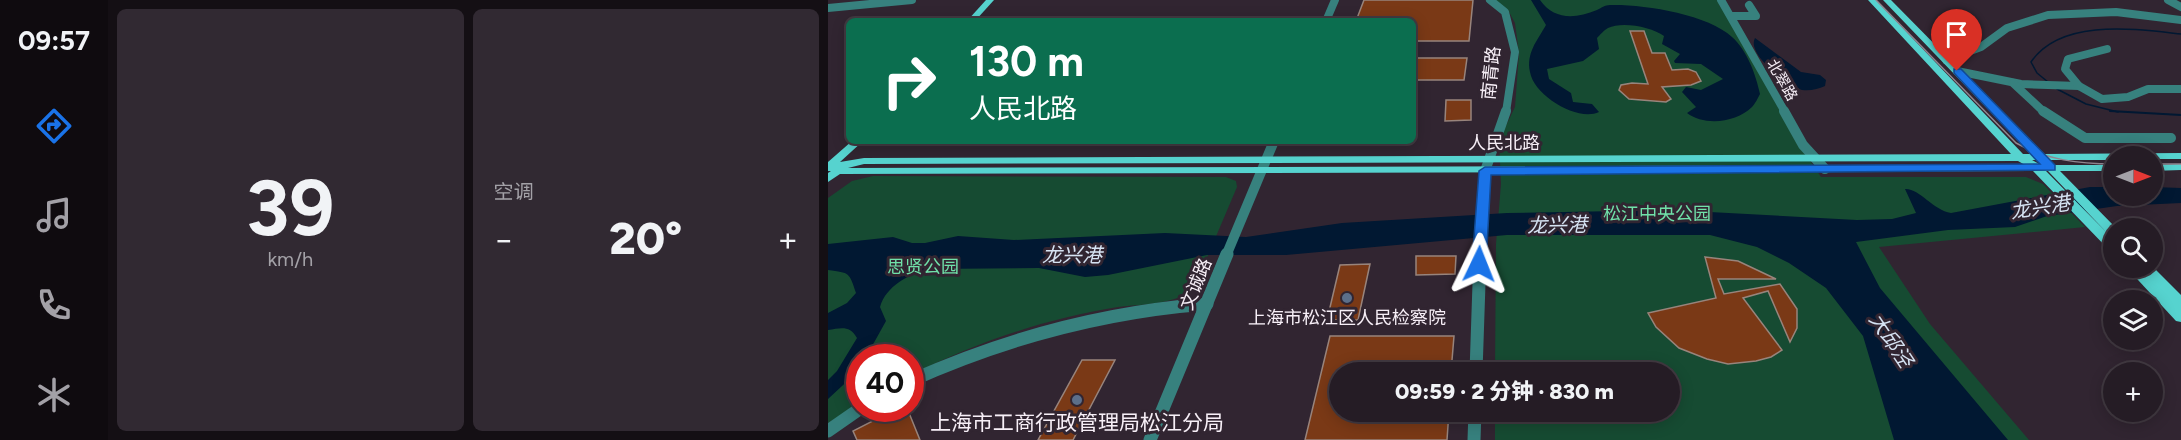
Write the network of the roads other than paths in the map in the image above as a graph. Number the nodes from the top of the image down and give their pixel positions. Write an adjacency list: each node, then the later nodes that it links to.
1 (912, 0): 11 (street)
2 (990, 0): 13 (main road)
3 (1335, 0): 14 (street)
4 (1490, 0): 30 (street, 南青路)
5 (1721, 0): 12 (street, 北翠路)
6 (1872, 0): 25 (main road)
7 (1887, 0): 17 (main road)
8 (2168, 0): 10 (street)
9 (1749, 5): 12 (street)
10 (2181, 7)
11 (828, 8)
12 (1731, 16): 28 (street, 北翠路)
13 (974, 18)
14 (1327, 18)
15 (2181, 20): 17 (street)
16 (2107, 49): 20 (street)
17 (1946, 60): 18 (main road)
18 (1957, 71): 19 (street); 26 (main road)
19 (2013, 83): 20 (street); 22 (street)
20 (2079, 86): 21 (street)
21 (2181, 89)
22 (2171, 138)
23 (855, 144): 31 (main road)
24 (1273, 144): 29 (street, 文诚路)
25 (2019, 156): 26 (main road, 人民北路); 28 (main road, 人民北路); 34 (main road)
26 (2040, 156): 27 (main road, 人民北路); 32 (main road)
27 (2181, 156)
28 (1817, 159): 30 (main road, 人民北路); 37 (street, 北翠路)
29 (1264, 164): 30 (main road, 人民北路); 31 (main road, 人民北路); 45 (street, 文诚路)
30 (1486, 165): 37 (main road, 人民北路); 47 (street, 南青路)
31 (835, 166): 38 (main road)
32 (2050, 167): 34 (main road, 人民北路); 35 (main road, 人民北路); 39 (main road)
33 (2181, 167): 36 (main road)
34 (2036, 168): 37 (main road, 人民北路); 39 (main road)
35 (2103, 168)
36 (2163, 168)
37 (1825, 169)
38 (828, 179)
39 (2087, 213): 40 (main road); 41 (main road)
40 (2103, 225)
41 (2103, 234)
42 (2143, 278): 46 (main road)
43 (2157, 278): 44 (main road)
44 (2181, 303)
45 (1207, 304): 48 (street); 52 (street, 文诚路)
46 (2181, 317)
47 (1476, 362)
48 (924, 374)
49 (846, 418): 51 (street)
50 (1475, 422): 53 (street)
51 (828, 431)
52 (1150, 440)
53 (1474, 440)

